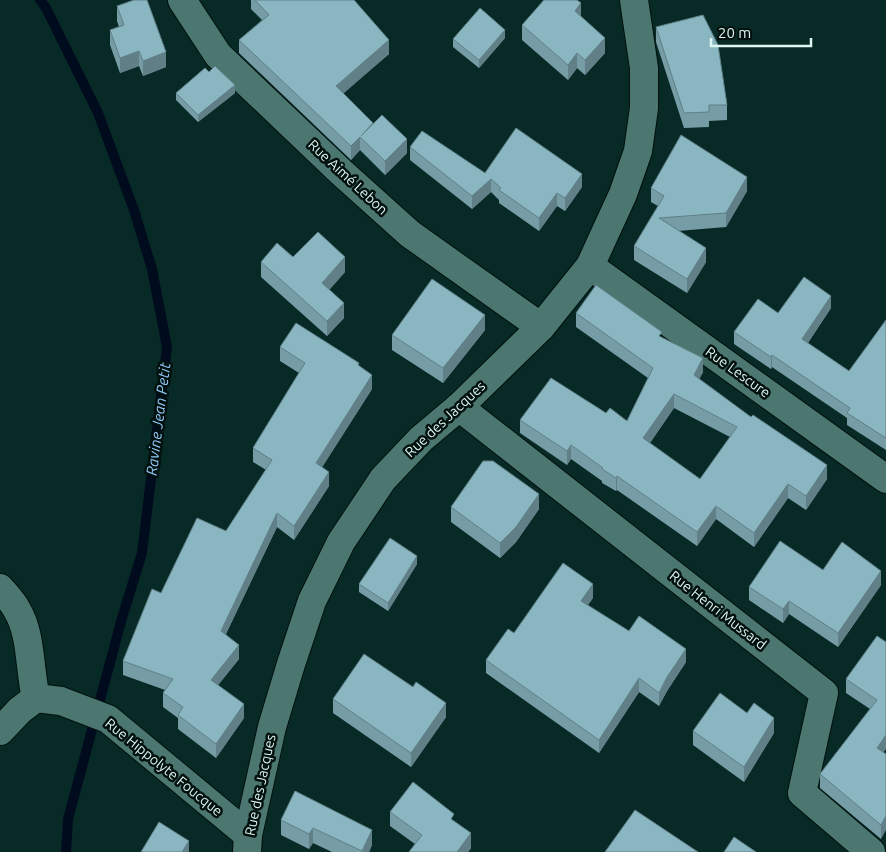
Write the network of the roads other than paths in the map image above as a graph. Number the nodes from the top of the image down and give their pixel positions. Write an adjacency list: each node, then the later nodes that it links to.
1 (182, 0): 4 (street, Rue Aimé Lebon)
2 (634, 0): 3 (street, Rue des Jacques)
3 (590, 266): 4 (street, Rue des Jacques); 6 (street, Rue Lescure)
4 (541, 327): 5 (street, Rue des Jacques)
5 (459, 407): 10 (street, Rue des Jacques); 11 (street, Rue Henri Mussard)
6 (886, 479)
7 (0, 588): 8 (street)
8 (49, 699): 9 (street); 10 (street, Rue Hippolyte Foucque)
9 (0, 732)
10 (248, 844)
11 (871, 852)

